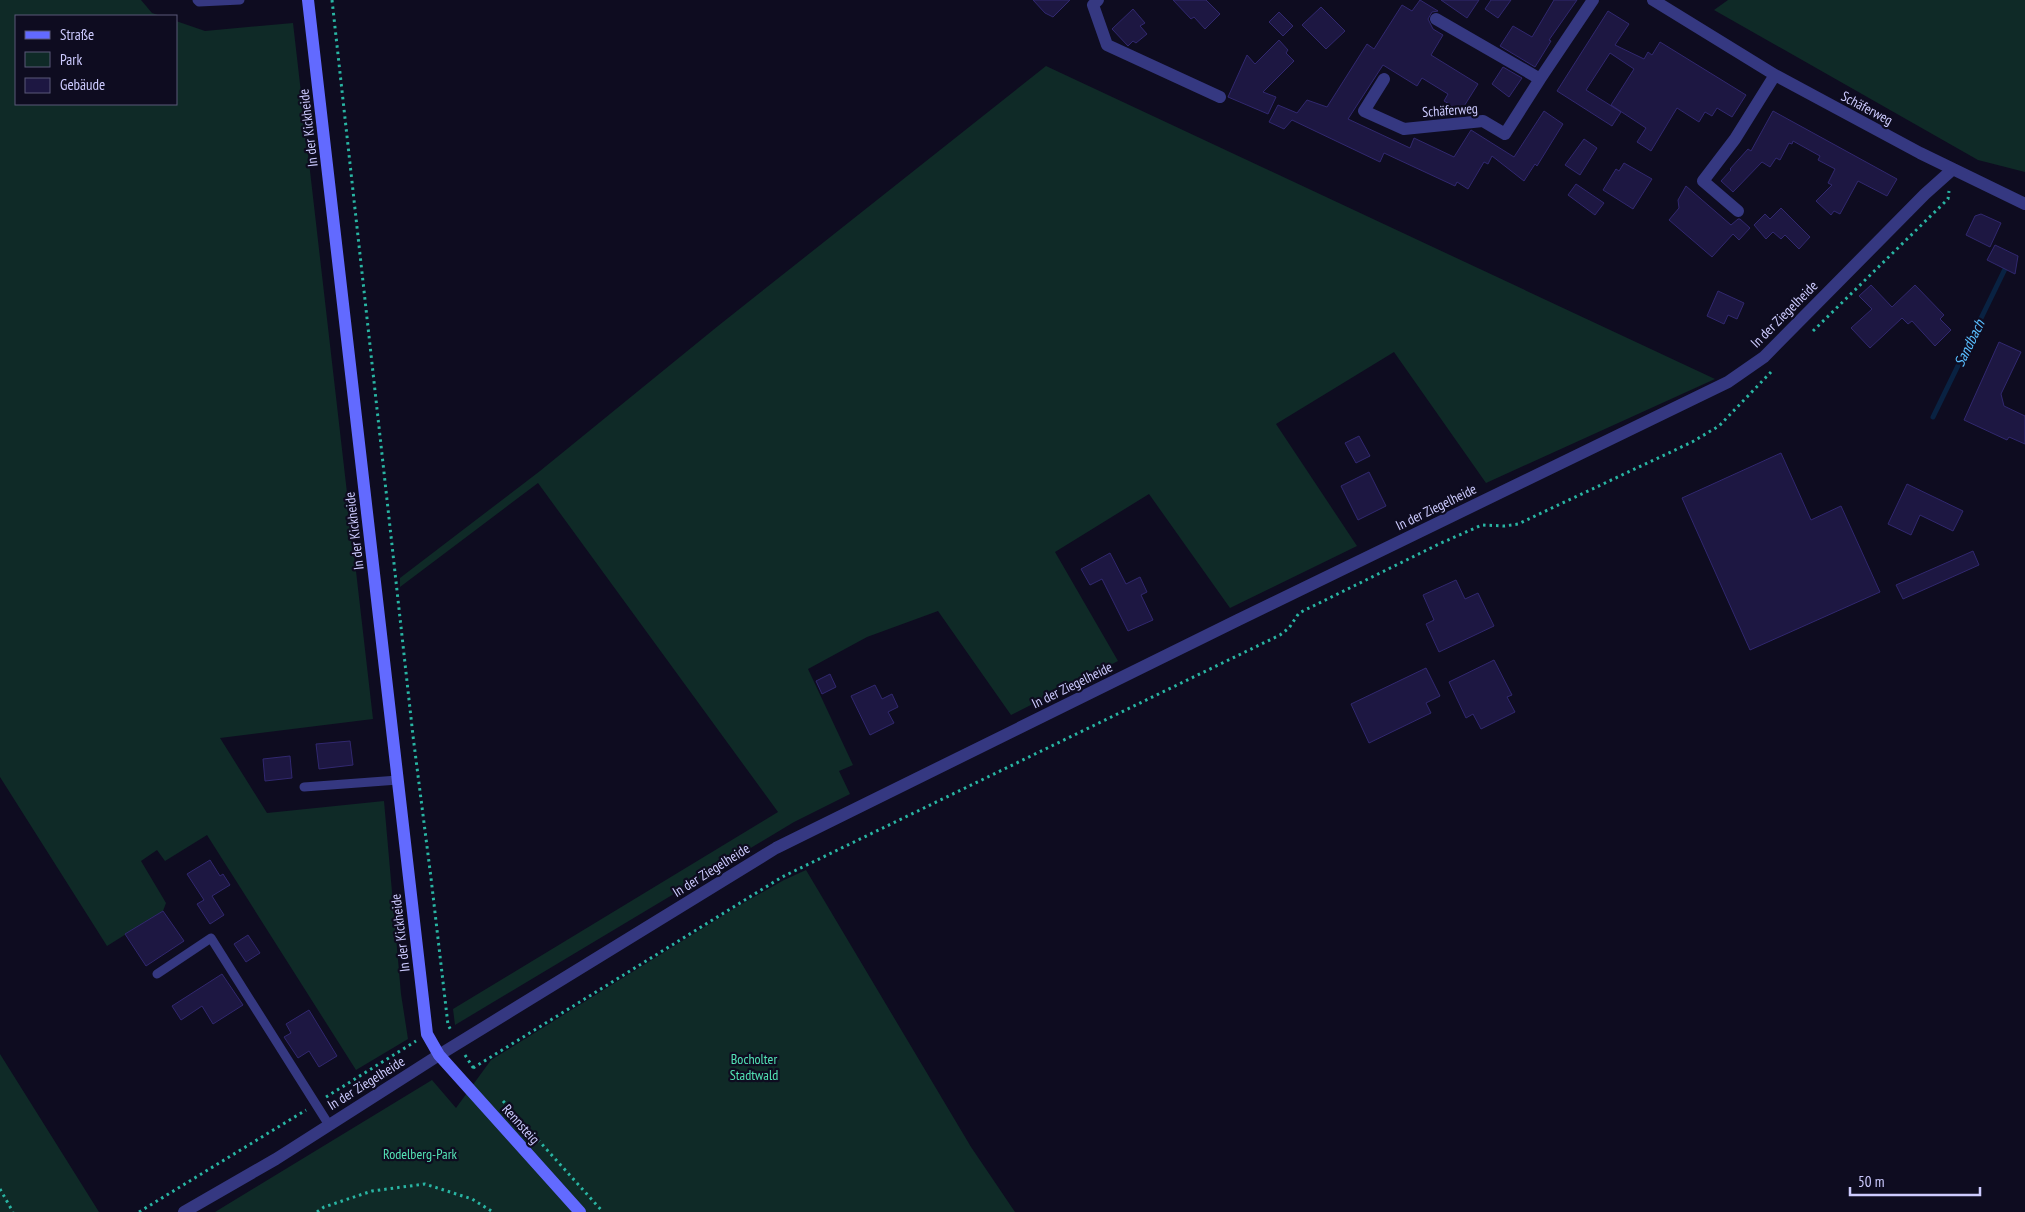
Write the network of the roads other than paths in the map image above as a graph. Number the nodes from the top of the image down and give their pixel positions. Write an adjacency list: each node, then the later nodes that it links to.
1 (197, 0): 2 (lane)
2 (240, 0)
3 (308, 0): 15 (street, In der Kickheide)
4 (1098, 0): 11 (street)
5 (1593, 0): 10 (street, Schäferweg)
6 (1654, 0): 8 (street, Schäferweg)
7 (1436, 18): 10 (street)
8 (1775, 75): 12 (street, Schäferweg); 14 (street)
9 (1384, 79): 10 (street, Schäferweg)
10 (1540, 79)
11 (1220, 97)
12 (1953, 169): 13 (street); 18 (street, In der Ziegelheide)
13 (2025, 204)
14 (1738, 211)
15 (398, 780): 16 (lane); 18 (street, In der Kickheide)
16 (304, 787)
17 (157, 974): 19 (lane)
18 (439, 1055): 19 (street, In der Ziegelheide); 21 (street, Rennsteig)
19 (329, 1124): 20 (street, In der Ziegelheide)
20 (184, 1212)
21 (580, 1212)

